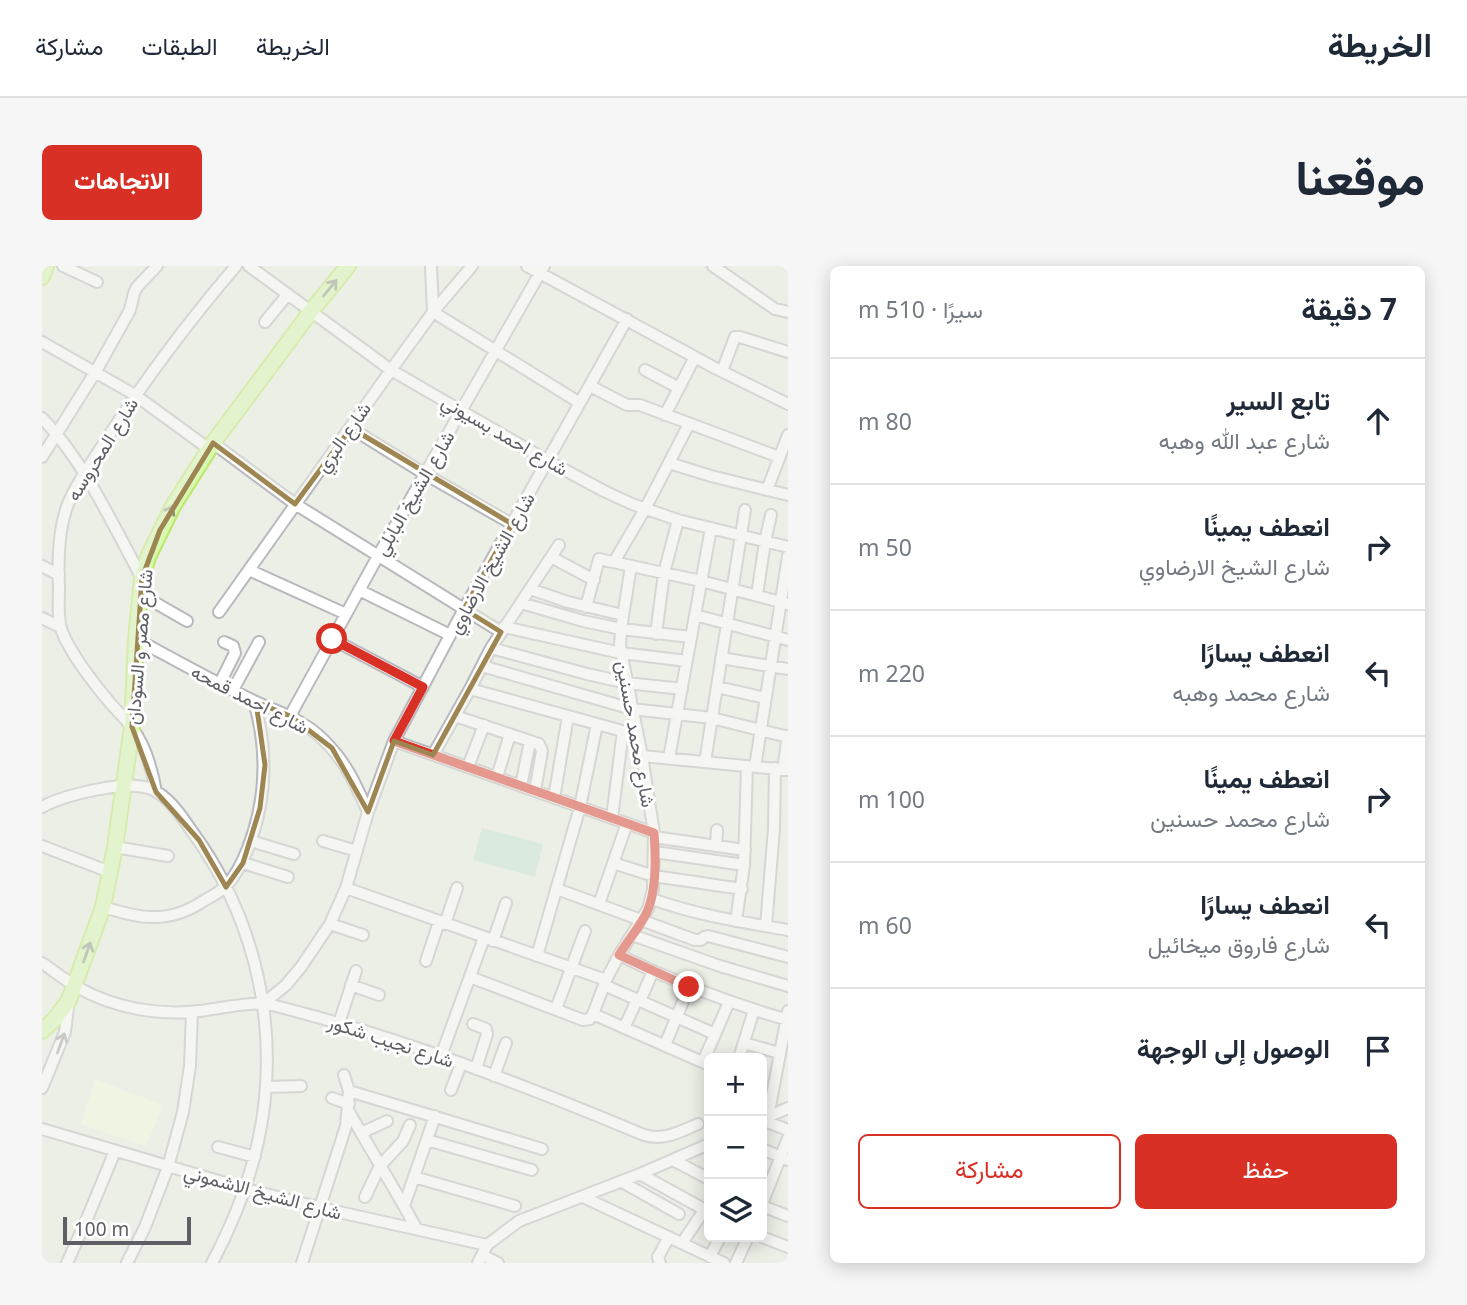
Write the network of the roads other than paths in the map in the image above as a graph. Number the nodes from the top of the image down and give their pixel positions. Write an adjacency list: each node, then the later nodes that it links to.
1 (46, 266): 13 (main road)
2 (63, 266): 14 (street)
3 (157, 266): 28 (street)
4 (236, 266): 32 (street, شارع المحروسه)
5 (249, 266): 16 (street, شارع احمد بسيوني)
6 (348, 266): 17 (main road, شارع مصر و السودان, one-way to 6)
7 (431, 266): 18 (street)
8 (472, 266): 18 (street, شارع البري)
9 (527, 266): 12 (street)
10 (713, 266): 15 (street)
11 (729, 266): 15 (street)
12 (542, 269): 20 (street); 23 (street, شارع الشيخ البابلي)
13 (42, 277)
14 (97, 282)
15 (741, 285): 19 (street)
16 (289, 294): 17 (street, شارع احمد بسيوني); 21 (street)
17 (312, 310): 26 (street, شارع احمد بسيوني); 42 (main road, شارع مصر و السودان)
18 (433, 312): 23 (street); 26 (street, شارع البري)
19 (788, 312)
20 (627, 319): 25 (street); 30 (street, شارع الشيخ الارضاوي)
21 (265, 322)
22 (42, 342): 28 (street)
23 (496, 351): 33 (street); 35 (street, شارع الشيخ البابلي)
24 (788, 352): 29 (street)
25 (695, 357): 29 (street); 31 (street)
26 (391, 370): 35 (street, شارع احمد بسيوني); 39 (street, شارع البري)
27 (645, 370): 31 (street)
28 (96, 371): 32 (street); 40 (street)
29 (722, 371): 34 (street)
30 (590, 386): 33 (street, شارع الشيخ الارضاوي); 36 (street)
31 (679, 388): 36 (street)
32 (135, 395): 42 (street); 47 (street, شارع المحروسه)
33 (580, 403): 45 (street, شارع الشيخ الارضاوي)
34 (788, 404)
35 (461, 411): 45 (street, شارع احمد بسيوني); 48 (street, شارع الشيخ البابلي)
36 (665, 415): 38 (street)
37 (42, 418): 40 (street)
38 (688, 424): 44 (street); 46 (street)
39 (351, 428): 48 (street); 51 (street, شارع البري)
40 (57, 433): 43 (street); 47 (street)
41 (788, 435): 44 (street)
42 (211, 446): 51 (street); 71 (main road, شارع مصر و السودان, one-way to 42)
43 (42, 457)
44 (779, 457): 49 (street)
45 (548, 461): 52 (street, شارع احمد بسيوني); 56 (street, شارع الشيخ الارضاوي)
46 (669, 463): 49 (street); 52 (street)
47 (84, 473): 70 (street, شارع المحروسه); 71 (street)
48 (425, 474): 56 (street); 62 (street, شارع الشيخ البابلي)
49 (767, 490): 50 (street)
50 (788, 495)
51 (295, 505): 62 (street); 68 (street, شارع البري)
52 (645, 509): 55 (street, شارع احمد بسيوني); 65 (street)
53 (746, 510): 58 (street)
54 (771, 515): 59 (street)
55 (678, 520): 57 (street, شارع احمد بسيوني); 69 (street)
56 (512, 524): 82 (street, شارع الشيخ الارضاوي)
57 (711, 528): 58 (street, شارع احمد بسيوني); 73 (street)
58 (740, 535): 59 (street, شارع احمد بسيوني); 75 (street)
59 (765, 542): 61 (street, شارع احمد بسيوني); 78 (street)
60 (559, 545): 64 (street)
61 (788, 547)
62 (378, 556): 76 (street, شارع الشيخ البابلي); 82 (street)
63 (788, 556): 80 (street)
64 (551, 557): 72 (street); 74 (street)
65 (614, 562): 67 (street); 72 (street)
66 (42, 566): 70 (street)
67 (631, 566): 69 (street); 85 (street, شارع محمد حسنين)
68 (249, 570): 83 (street, شارع البري); 84 (street)
69 (664, 573): 73 (street); 93 (street)
70 (58, 575): 90 (street, شارع المحروسه)
71 (142, 578): 77 (main road, شارع مصر و السودان)
72 (594, 580): 81 (street)
73 (701, 581): 75 (street); 86 (street)
74 (530, 589): 79 (street); 81 (street)
75 (732, 589): 78 (street); 89 (street)
76 (359, 590): 84 (street, شارع الشيخ البابلي); 94 (street)
77 (140, 594): 88 (street); 97 (main road, شارع مصر و السودان)
78 (757, 596): 80 (street)
79 (521, 603): 91 (street); 92 (street)
80 (784, 603): 95 (street)
81 (586, 607): 85 (street)
82 (464, 609): 92 (street); 94 (street, شارع الشيخ الارضاوي)
83 (219, 612)
84 (346, 614): 98 (street, شارع الشيخ البابلي)
85 (623, 615): 91 (street, شارع محمد حسنين)
86 (695, 615): 89 (street); 96 (street)
87 (42, 618): 90 (street)
88 (187, 621)
89 (727, 623): 95 (street); 104 (street)
90 (61, 627): 126 (street, شارع المحروسه)
91 (621, 629): 93 (street); 103 (street, شارع محمد حسنين)
92 (503, 630): 102 (street); 103 (street)
93 (656, 634): 96 (street)
94 (450, 635): 111 (street, شارع الشيخ الارضاوي)
95 (776, 636): 99 (street); 107 (street)
96 (691, 637): 105 (street)
97 (136, 639): 109 (street, شارع احمد قمحه); 126 (main road, شارع مصر و السودان)
98 (332, 639): 111 (street); 120 (street, شارع الشيخ البابلي)
99 (788, 639)
100 (224, 642): 109 (street)
101 (260, 642): 115 (street)
102 (491, 648): 106 (street); 110 (street)
103 (621, 653): 105 (street); 110 (street, شارع محمد حسنين)
104 (721, 658): 107 (street); 112 (street)
105 (687, 662): 114 (street)
106 (482, 666): 113 (street); 118 (street)
107 (771, 666): 108 (street); 116 (street)
108 (788, 669)
109 (220, 683): 115 (street, شارع احمد قمحه)
110 (627, 683): 114 (street); 118 (street, شارع محمد حسنين)
111 (423, 687): 132 (street, شارع الشيخ الارضاوي)
112 (717, 687): 116 (street); 123 (street)
113 (470, 689): 121 (street); 122 (street)
114 (682, 689): 119 (street)
115 (233, 690): 117 (street, شارع احمد قمحه)
116 (766, 698): 127 (street)
117 (254, 701): 120 (street, شارع احمد قمحه); 154 (street)
118 (632, 709): 119 (street); 130 (street, شارع محمد حسنين)
119 (677, 714): 123 (street); 136 (street)
120 (290, 716): 149 (street, شارع احمد قمحه)
121 (455, 716): 125 (street); 134 (street)
122 (568, 716): 124 (street); 146 (street)
123 (712, 719): 127 (street); 137 (street)
124 (597, 724): 128 (street); 148 (street)
125 (484, 725): 129 (street); 139 (street)
126 (132, 727): 143 (main road, شارع مصر و السودان); 145 (street, شارع المحروسه)
127 (761, 731): 131 (street); 138 (street)
128 (623, 732): 130 (street); 150 (street)
129 (510, 734): 133 (street); 141 (street)
130 (637, 735): 135 (street, شارع محمد حسنين)
131 (788, 736): 140 (street)
132 (394, 741): 134 (street); 149 (street, شارع الشيخ الارضاوي)
133 (534, 742): 142 (street); 144 (street)
134 (433, 755): 139 (street)
135 (642, 757): 136 (street); 153 (street, شارع محمد حسنين)
136 (669, 758): 137 (street)
137 (705, 762): 138 (street)
138 (751, 766): 140 (street); 159 (street)
139 (468, 767): 141 (street)
140 (782, 769): 184 (street)
141 (497, 778): 142 (street)
142 (521, 786): 144 (street)
143 (123, 787): 145 (street); 147 (street); 158 (main road, شارع مصر و السودان)
144 (535, 791): 146 (street)
145 (156, 792): 171 (street)
146 (554, 798): 148 (street)
147 (42, 807)
148 (580, 807): 150 (street); 174 (street)
149 (368, 813): 160 (street, شارع الشيخ الارضاوي)
150 (612, 818): 151 (street)
151 (627, 823): 153 (street); 166 (street)
152 (717, 830): 156 (street)
153 (654, 835): 156 (street); 161 (street, شارع محمد حسنين)
154 (251, 841): 162 (street); 165 (street)
155 (323, 841): 160 (street)
156 (712, 845): 159 (street); 164 (street)
157 (42, 846): 168 (street)
158 (115, 847): 163 (street); 168 (main road, شارع مصر و السودان)
159 (745, 849): 167 (street)
160 (357, 851): 172 (street, شارع الشيخ الارضاوي)
161 (654, 852): 164 (street); 169 (street, شارع محمد حسنين)
162 (294, 854)
163 (168, 856)
164 (710, 860): 167 (street)
165 (243, 863): 170 (street); 171 (street)
166 (613, 863): 169 (street); 178 (street)
167 (744, 864): 175 (street)
168 (110, 872): 179 (main road, شارع مصر و السودان)
169 (654, 876): 175 (street); 176 (street, شارع محمد حسنين)
170 (288, 877)
171 (226, 887): 179 (street); 208 (street)
172 (346, 888): 182 (street); 183 (street, شارع الشيخ الارضاوي)
173 (457, 888): 182 (street)
174 (557, 889): 178 (street); 191 (street)
175 (742, 889): 181 (street)
176 (652, 899): 180 (street, شارع محمد حسنين); 181 (street)
177 (506, 903): 189 (street)
178 (599, 904): 180 (street)
179 (103, 907): 201 (main road, شارع مصر و السودان, one-way to 179)
180 (642, 920): 188 (street, شارع محمد حسنين); 192 (street)
181 (736, 921): 184 (street)
182 (442, 923): 189 (street); 193 (street)
183 (330, 924): 187 (street); 208 (street, شارع الشيخ الارضاوي)
184 (766, 926): 185 (street)
185 (788, 930)
186 (585, 931): 195 (street)
187 (363, 935)
188 (632, 935): 190 (street, شارع محمد حسنين); 202 (street)
189 (489, 939): 191 (street); 198 (street)
190 (619, 955): 197 (street); 199 (street, شارع محمد حسنين)
191 (537, 956): 195 (street)
192 (788, 957)
193 (426, 961)
194 (42, 963): 201 (street, شارع نجيب شكور)
195 (571, 968): 199 (street); 209 (street)
196 (356, 971): 200 (street)
197 (653, 971): 203 (street); 206 (street)
198 (470, 977): 209 (street); 226 (street)
199 (605, 983): 206 (street); 212 (street, شارع محمد حسنين)
200 (351, 985): 204 (street); 215 (street)
201 (75, 986): 205 (main road, شارع مصر و السودان); 211 (street, شارع نجيب شكور)
202 (788, 986)
203 (689, 987): 207 (street); 213 (street)
204 (379, 995)
205 (69, 1000): 218 (main road, شارع مصر و السودان); 233 (street, one-way to 205)
206 (638, 1000): 213 (street); 217 (street)
207 (729, 1002): 210 (street); 219 (street)
208 (264, 1003): 211 (street, شارع نجيب شكور); 215 (street, شارع نجيب شكور); 236 (street)
209 (556, 1009): 212 (street)
210 (754, 1010): 214 (street); 221 (street)
211 (192, 1012): 263 (street)
212 (593, 1014): 217 (street)
213 (677, 1017): 219 (street); 222 (street)
214 (787, 1017): 225 (street)
215 (338, 1023): 226 (street, شارع نجيب شكور)
216 (473, 1024): 229 (street)
217 (624, 1028): 222 (street)
218 (42, 1031)
219 (715, 1034): 223 (street)
220 (506, 1043): 231 (street)
221 (744, 1043): 224 (street); 225 (street)
222 (664, 1045): 227 (street)
223 (709, 1053)
224 (741, 1053)
225 (779, 1053): 234 (street)
226 (441, 1056): 228 (street, شارع نجيب شكور)
227 (704, 1062)
228 (461, 1064): 229 (street, شارع نجيب شكور); 237 (street)
229 (476, 1069): 231 (street, شارع نجيب شكور)
230 (344, 1075): 238 (street)
231 (495, 1076): 247 (street, شارع نجيب شكور)
232 (767, 1079): 234 (street)
233 (43, 1081)
234 (774, 1082): 240 (street)
235 (301, 1086): 236 (street)
236 (266, 1087): 259 (street)
237 (452, 1090)
238 (349, 1091): 241 (street); 245 (street)
239 (332, 1098): 241 (street)
240 (767, 1104)
241 (349, 1108): 251 (street); 277 (street)
242 (788, 1108): 243 (street)
243 (767, 1112)
244 (767, 1115): 250 (street)
245 (435, 1116): 253 (street); 256 (street)
246 (387, 1121): 251 (street)
247 (698, 1124)
248 (410, 1125): 262 (street)
249 (42, 1129): 257 (street, شارع الشيخ الاشموني)
250 (788, 1130)
251 (361, 1133): 262 (street)
252 (788, 1138): 260 (street)
253 (427, 1140): 264 (street); 267 (street)
254 (218, 1147): 259 (street)
255 (704, 1148): 261 (street)
256 (542, 1149)
257 (115, 1151): 263 (street, شارع الشيخ الاشموني); 291 (street)
258 (767, 1151): 260 (street)
259 (255, 1157): 270 (street)
260 (784, 1158): 268 (street)
261 (673, 1160): 265 (street); 266 (street)
262 (380, 1166): 271 (street); 273 (street)
263 (168, 1167): 270 (street, شارع الشيخ الاشموني); 292 (street)
264 (532, 1170)
265 (640, 1174): 269 (street); 276 (street)
266 (704, 1176)
267 (414, 1177): 273 (street); 274 (street)
268 (767, 1177)
269 (622, 1182): 272 (street); 278 (street)
270 (246, 1189): 277 (street, شارع الشيخ الاشموني); 293 (street)
271 (365, 1197)
272 (583, 1197): 282 (street); 288 (street)
273 (404, 1206): 281 (street)
274 (515, 1206)
275 (767, 1207): 280 (street)
276 (704, 1208)
277 (321, 1209): 281 (street, شارع الشيخ الاشموني); 294 (street)
278 (679, 1214)
279 (704, 1214): 286 (street)
280 (788, 1216)
281 (416, 1228): 288 (street, شارع الشيخ الاشموني)
282 (668, 1237): 286 (street); 296 (street)
283 (767, 1239): 287 (street)
284 (718, 1242): 289 (street)
285 (746, 1242): 290 (street)
286 (682, 1244): 289 (street)
287 (788, 1247)
288 (482, 1254): 295 (street, شارع الشيخ الاشموني)
289 (710, 1257): 297 (street)
290 (737, 1261): 298 (street)
291 (67, 1263)
292 (127, 1263)
293 (212, 1263)
294 (302, 1263)
295 (498, 1263)
296 (660, 1263)
297 (724, 1263)
298 (751, 1263)

